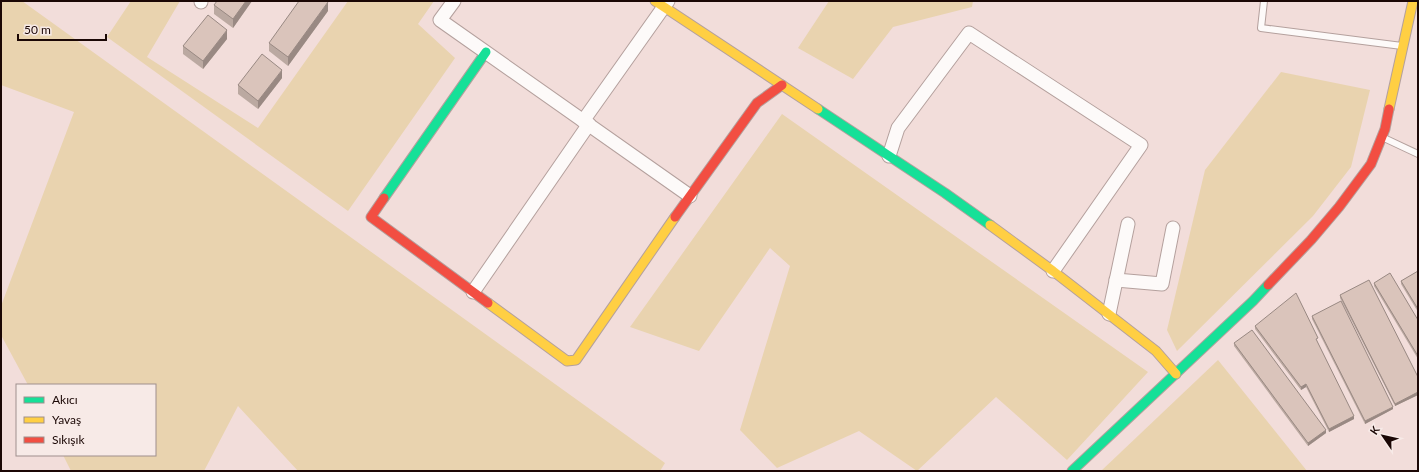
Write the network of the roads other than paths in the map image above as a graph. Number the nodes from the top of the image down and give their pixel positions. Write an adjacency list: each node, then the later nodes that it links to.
1 (454, 1): 6 (street)
2 (1264, 1): 5 (lane)
3 (1413, 1): 5 (street)
4 (662, 3): 7 (street); 8 (street)
5 (1404, 47): 9 (street)
6 (486, 52): 8 (street); 17 (street)
7 (782, 85): 11 (street); 12 (street)
8 (586, 123): 12 (street); 17 (street)
9 (1382, 137): 10 (lane); 19 (street)
10 (1418, 154)
11 (889, 156): 15 (street); 15 (street)
12 (690, 196): 17 (street)
13 (1128, 224): 16 (street)
14 (1173, 228): 16 (street)
15 (1053, 271): 18 (street)
16 (1116, 280): 18 (street)
17 (473, 292)
18 (1109, 314): 19 (street)
19 (1176, 374): 20 (street)
20 (1072, 471)

